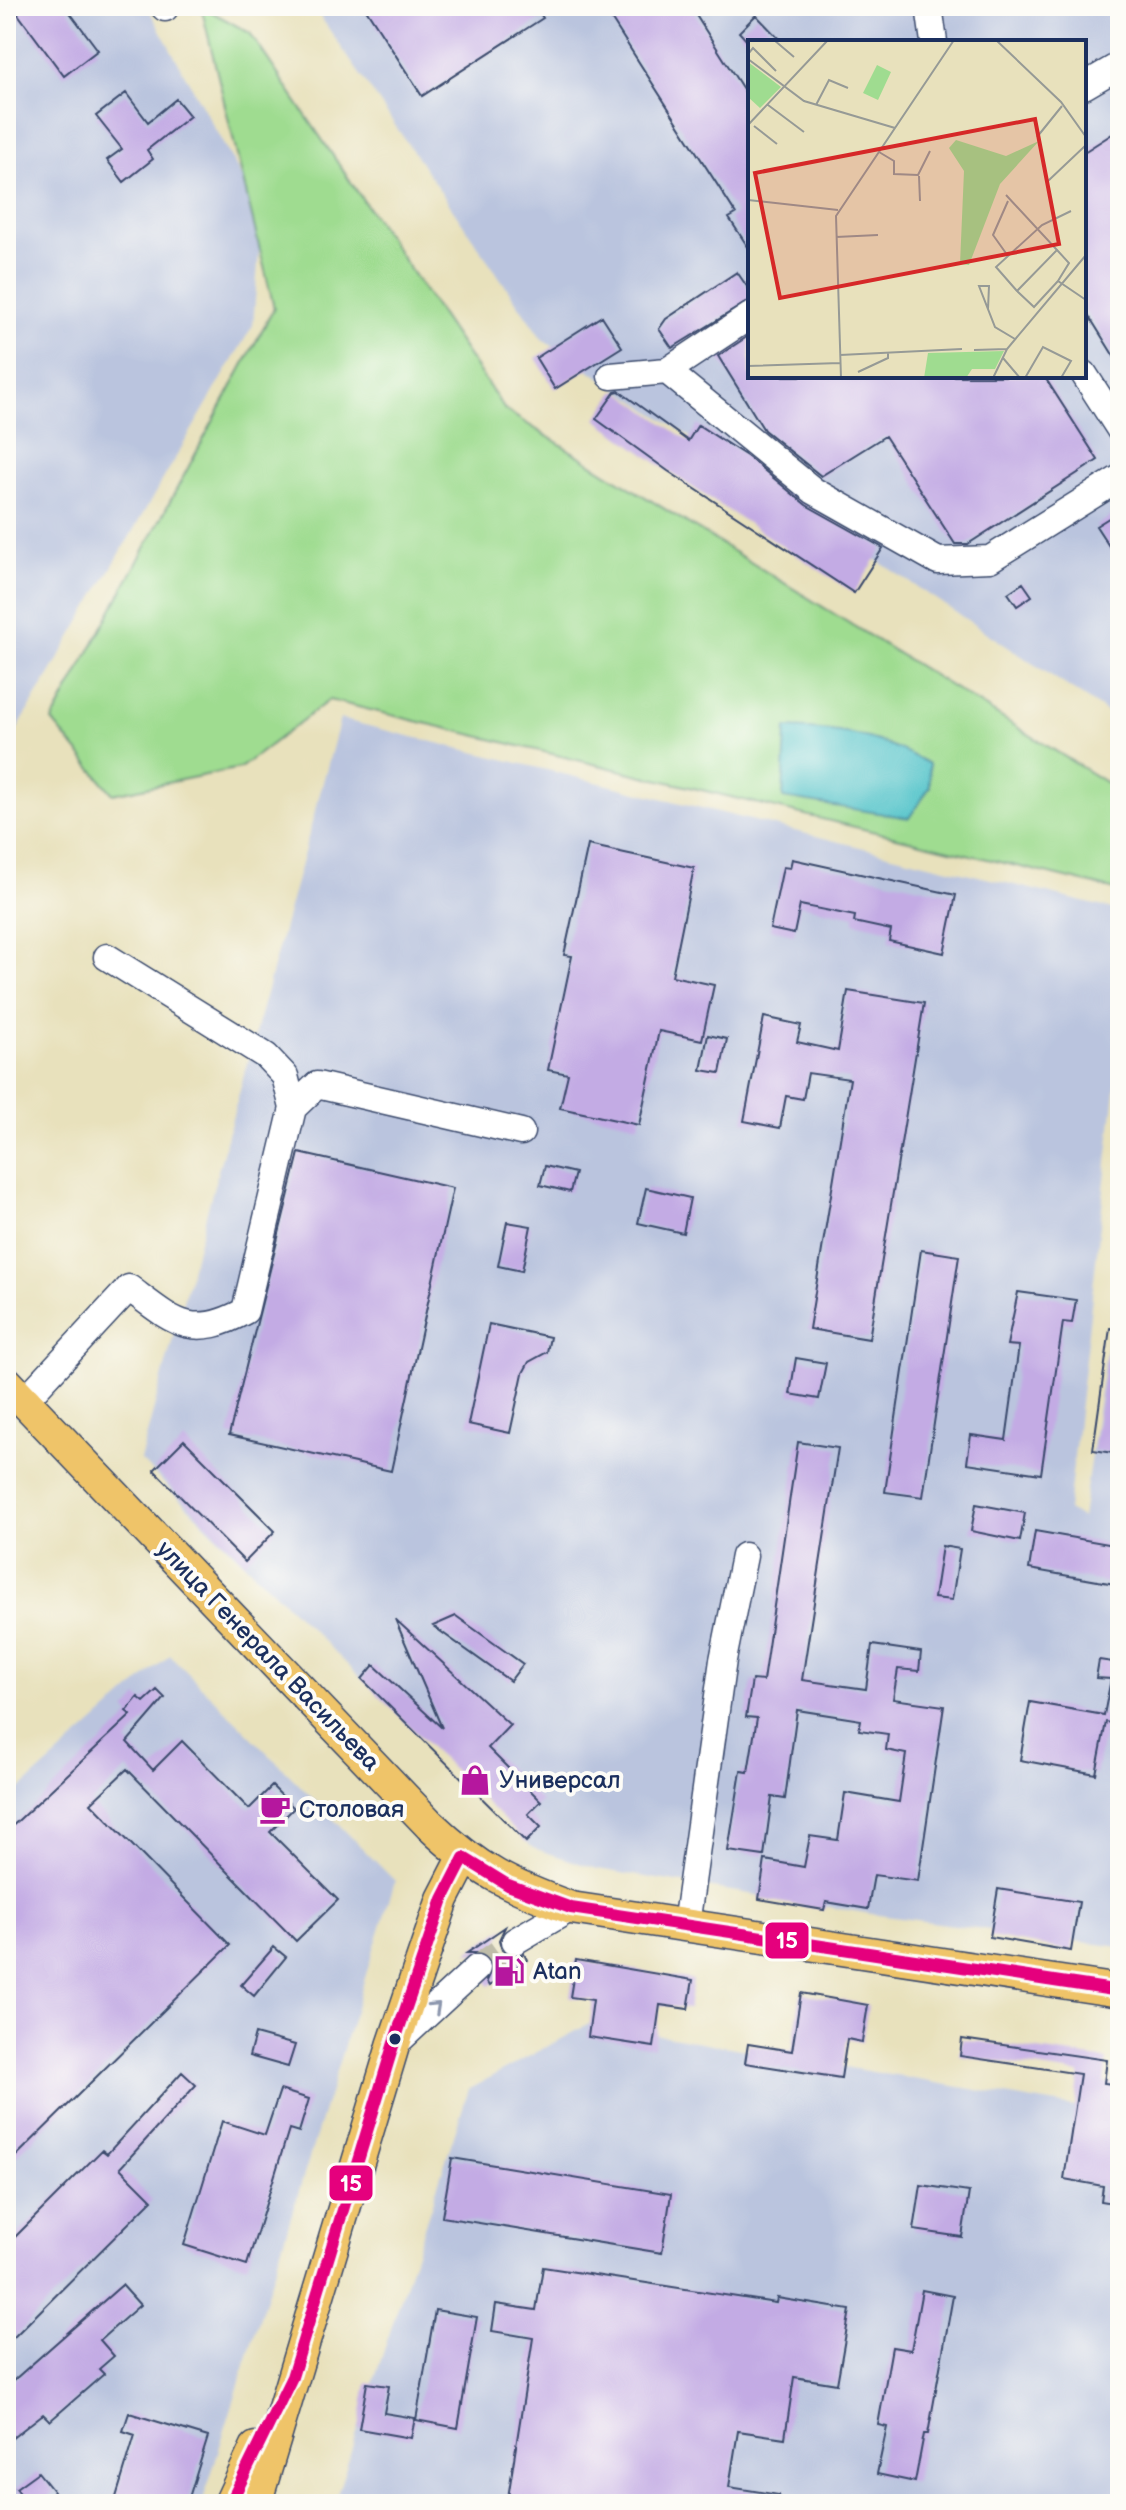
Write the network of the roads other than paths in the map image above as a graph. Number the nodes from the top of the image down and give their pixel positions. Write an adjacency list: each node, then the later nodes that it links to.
1 (929, 6): 2 (lane)
2 (934, 40)
3 (1120, 65): 4 (lane)
4 (1086, 85)
5 (748, 317): 6 (lane)
6 (667, 371): 7 (lane); 10 (lane)
7 (611, 376)
8 (1086, 377): 9 (lane)
9 (1120, 430)
10 (1120, 478)
11 (107, 957): 12 (lane)
12 (293, 1108): 13 (lane); 14 (lane)
13 (521, 1132)
14 (15, 1391): 16 (main road, улица Генерала Васильева)
15 (744, 1556): 18 (lane)
16 (464, 1858): 17 (main road, улица Генерала Васильева); 22 (main road)
17 (571, 1908): 18 (main road, улица Генерала Васильева); 19 (lane)
18 (686, 1925): 21 (main road, улица Генерала Васильева)
19 (515, 1941)
20 (477, 1968): 22 (lane, one-way to 20)
21 (1120, 1991)
22 (393, 2046): 23 (main road)
23 (292, 2377): 24 (main road); 25 (main road)
24 (230, 2504)
25 (255, 2504)

